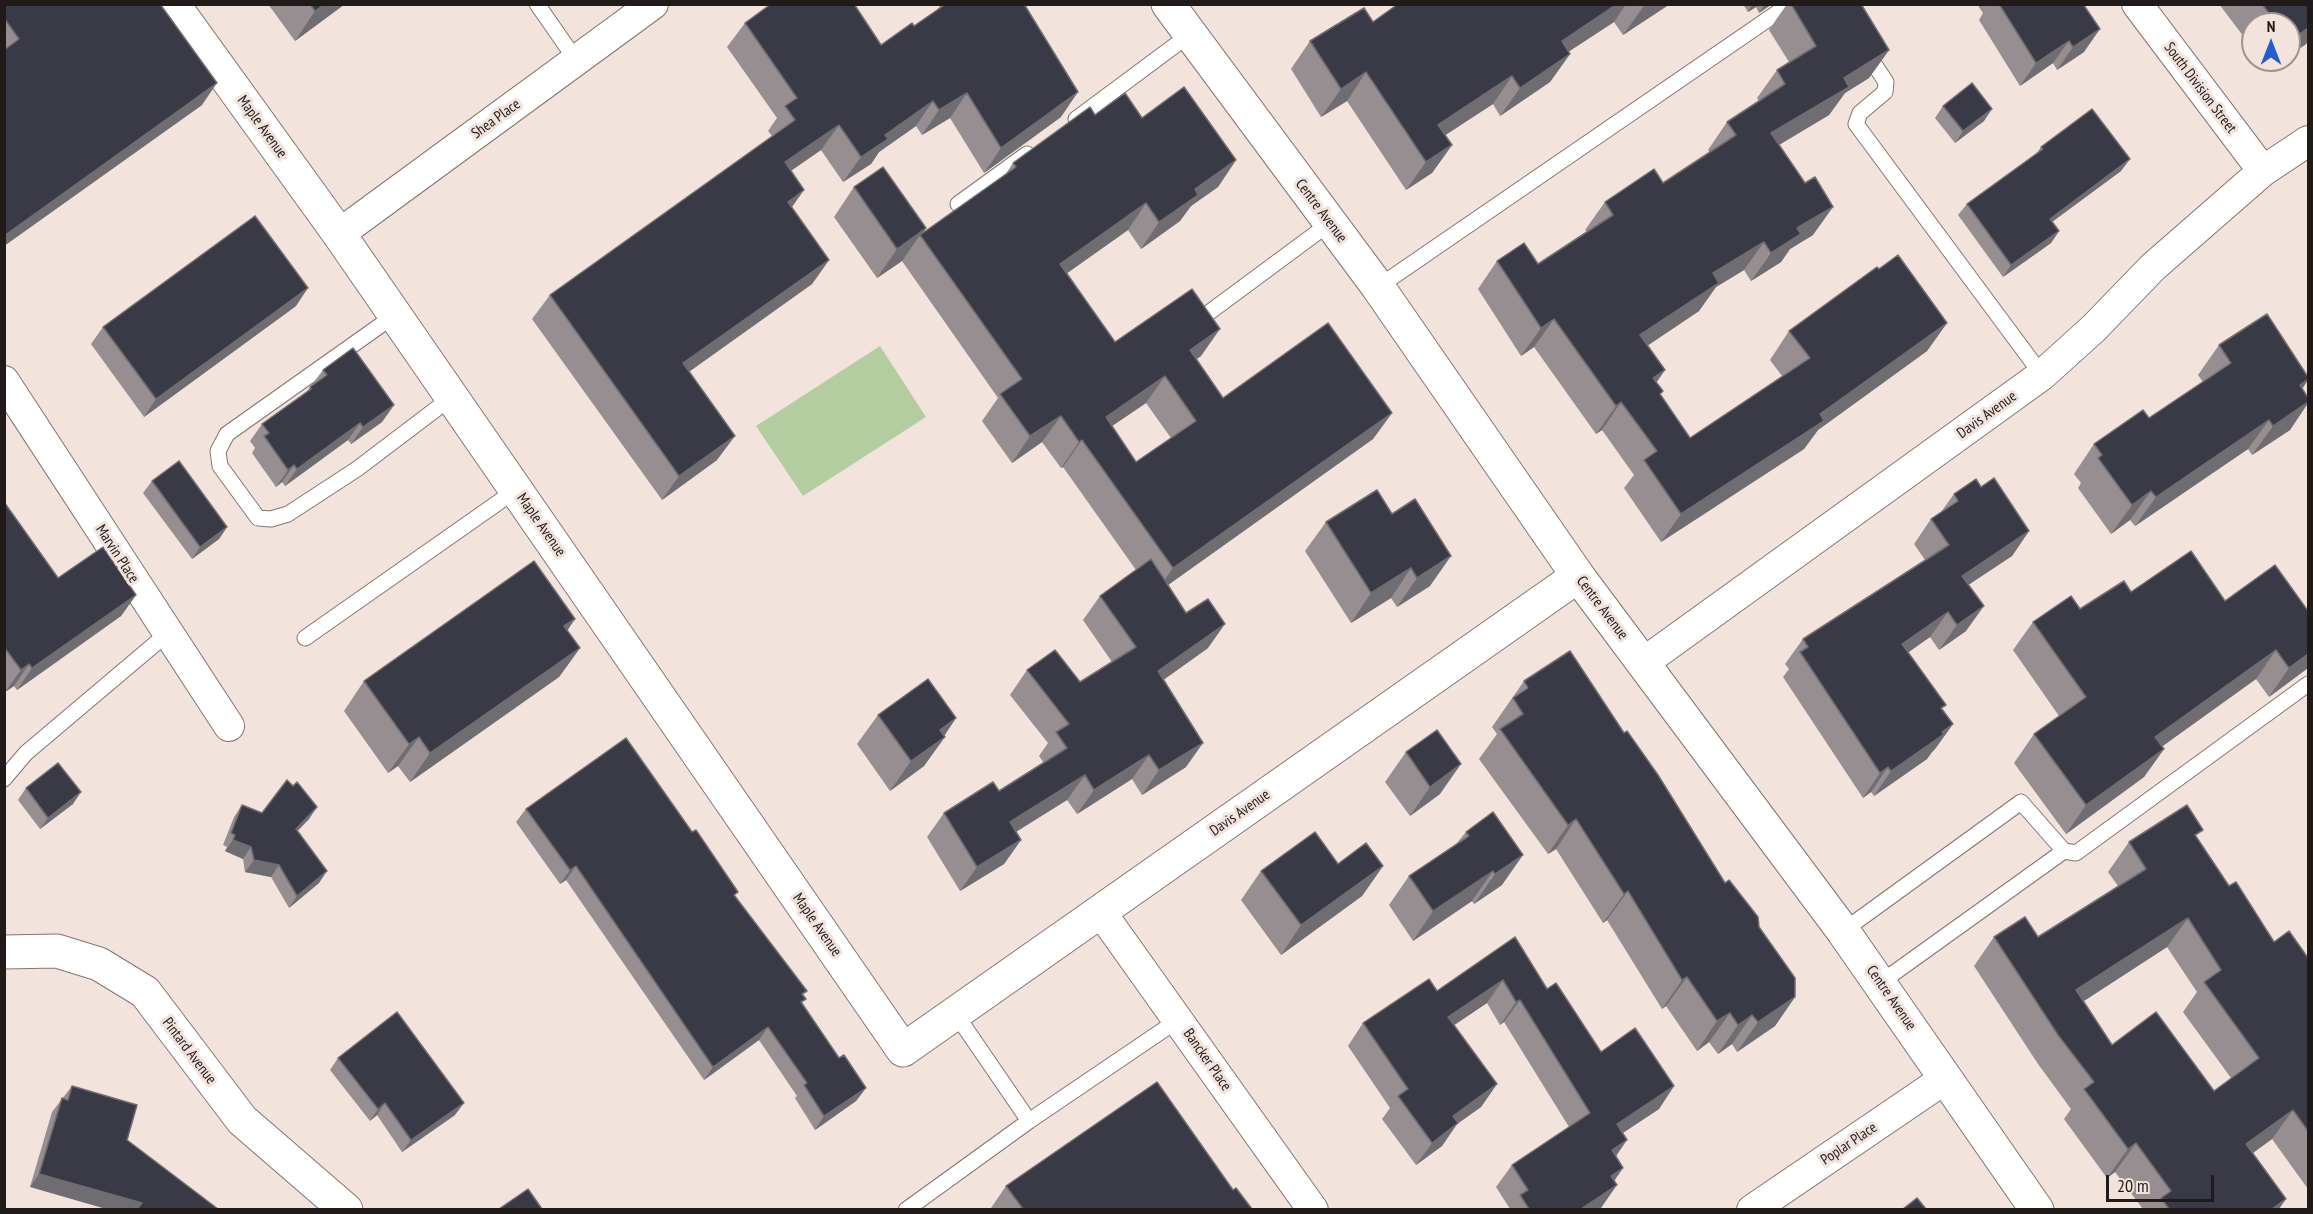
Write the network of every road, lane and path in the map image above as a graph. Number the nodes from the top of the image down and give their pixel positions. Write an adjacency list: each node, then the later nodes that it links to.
1 (173, 4): 16 (street, Maple Avenue)
2 (537, 4): 9 (lane)
3 (653, 4): 9 (street, Shea Place)
4 (1168, 4): 7 (street, Centre Avenue)
5 (1790, 4): 17 (lane)
6 (2137, 4): 13 (street, South Division Street)
7 (1189, 35): 10 (lane); 15 (street, Centre Avenue)
8 (1860, 44): 20 (lane)
9 (576, 60): 16 (street, Shea Place)
10 (1067, 125)
11 (2308, 141): 13 (street, Davis Avenue)
12 (1039, 146): 14 (lane)
13 (2264, 171): 20 (street, Davis Avenue)
14 (958, 204)
15 (1330, 223): 17 (street, Centre Avenue); 19 (lane)
16 (339, 234): 18 (street, Maple Avenue)
17 (1378, 287): 24 (street, Centre Avenue)
18 (395, 315): 22 (street, Maple Avenue); 22 (lane)
19 (1199, 320)
20 (2042, 375): 27 (street, Davis Avenue)
21 (4, 381): 25 (street, Marvin Place)
22 (452, 397): 23 (street, Maple Avenue)
23 (516, 490): 26 (lane); 38 (street, Maple Avenue)
24 (1578, 576): 27 (street, Centre Avenue); 32 (street, Davis Avenue)
25 (168, 633): 29 (street, Marvin Place); 30 (lane)
26 (305, 638)
27 (1643, 663): 33 (street, Centre Avenue)
28 (2308, 684): 31 (lane)
29 (229, 726)
30 (4, 780)
31 (2064, 851): 33 (lane); 35 (lane)
32 (1101, 910): 36 (street, Davis Avenue); 37 (street, Bancker Place)
33 (1843, 931): 35 (street, Centre Avenue)
34 (4, 952): 41 (street, Pintard Avenue)
35 (1880, 983): 39 (street, Centre Avenue)
36 (955, 1013): 38 (street, Davis Avenue); 40 (lane)
37 (1178, 1020): 40 (lane); 43 (street, Bancker Place)
38 (903, 1050)
39 (1946, 1078): 44 (street, Poplar Place); 45 (street, Centre Avenue)
40 (1029, 1121): 42 (lane)
41 (346, 1209)
42 (906, 1209)
43 (1313, 1209)
44 (1752, 1209)
45 (2037, 1209)

